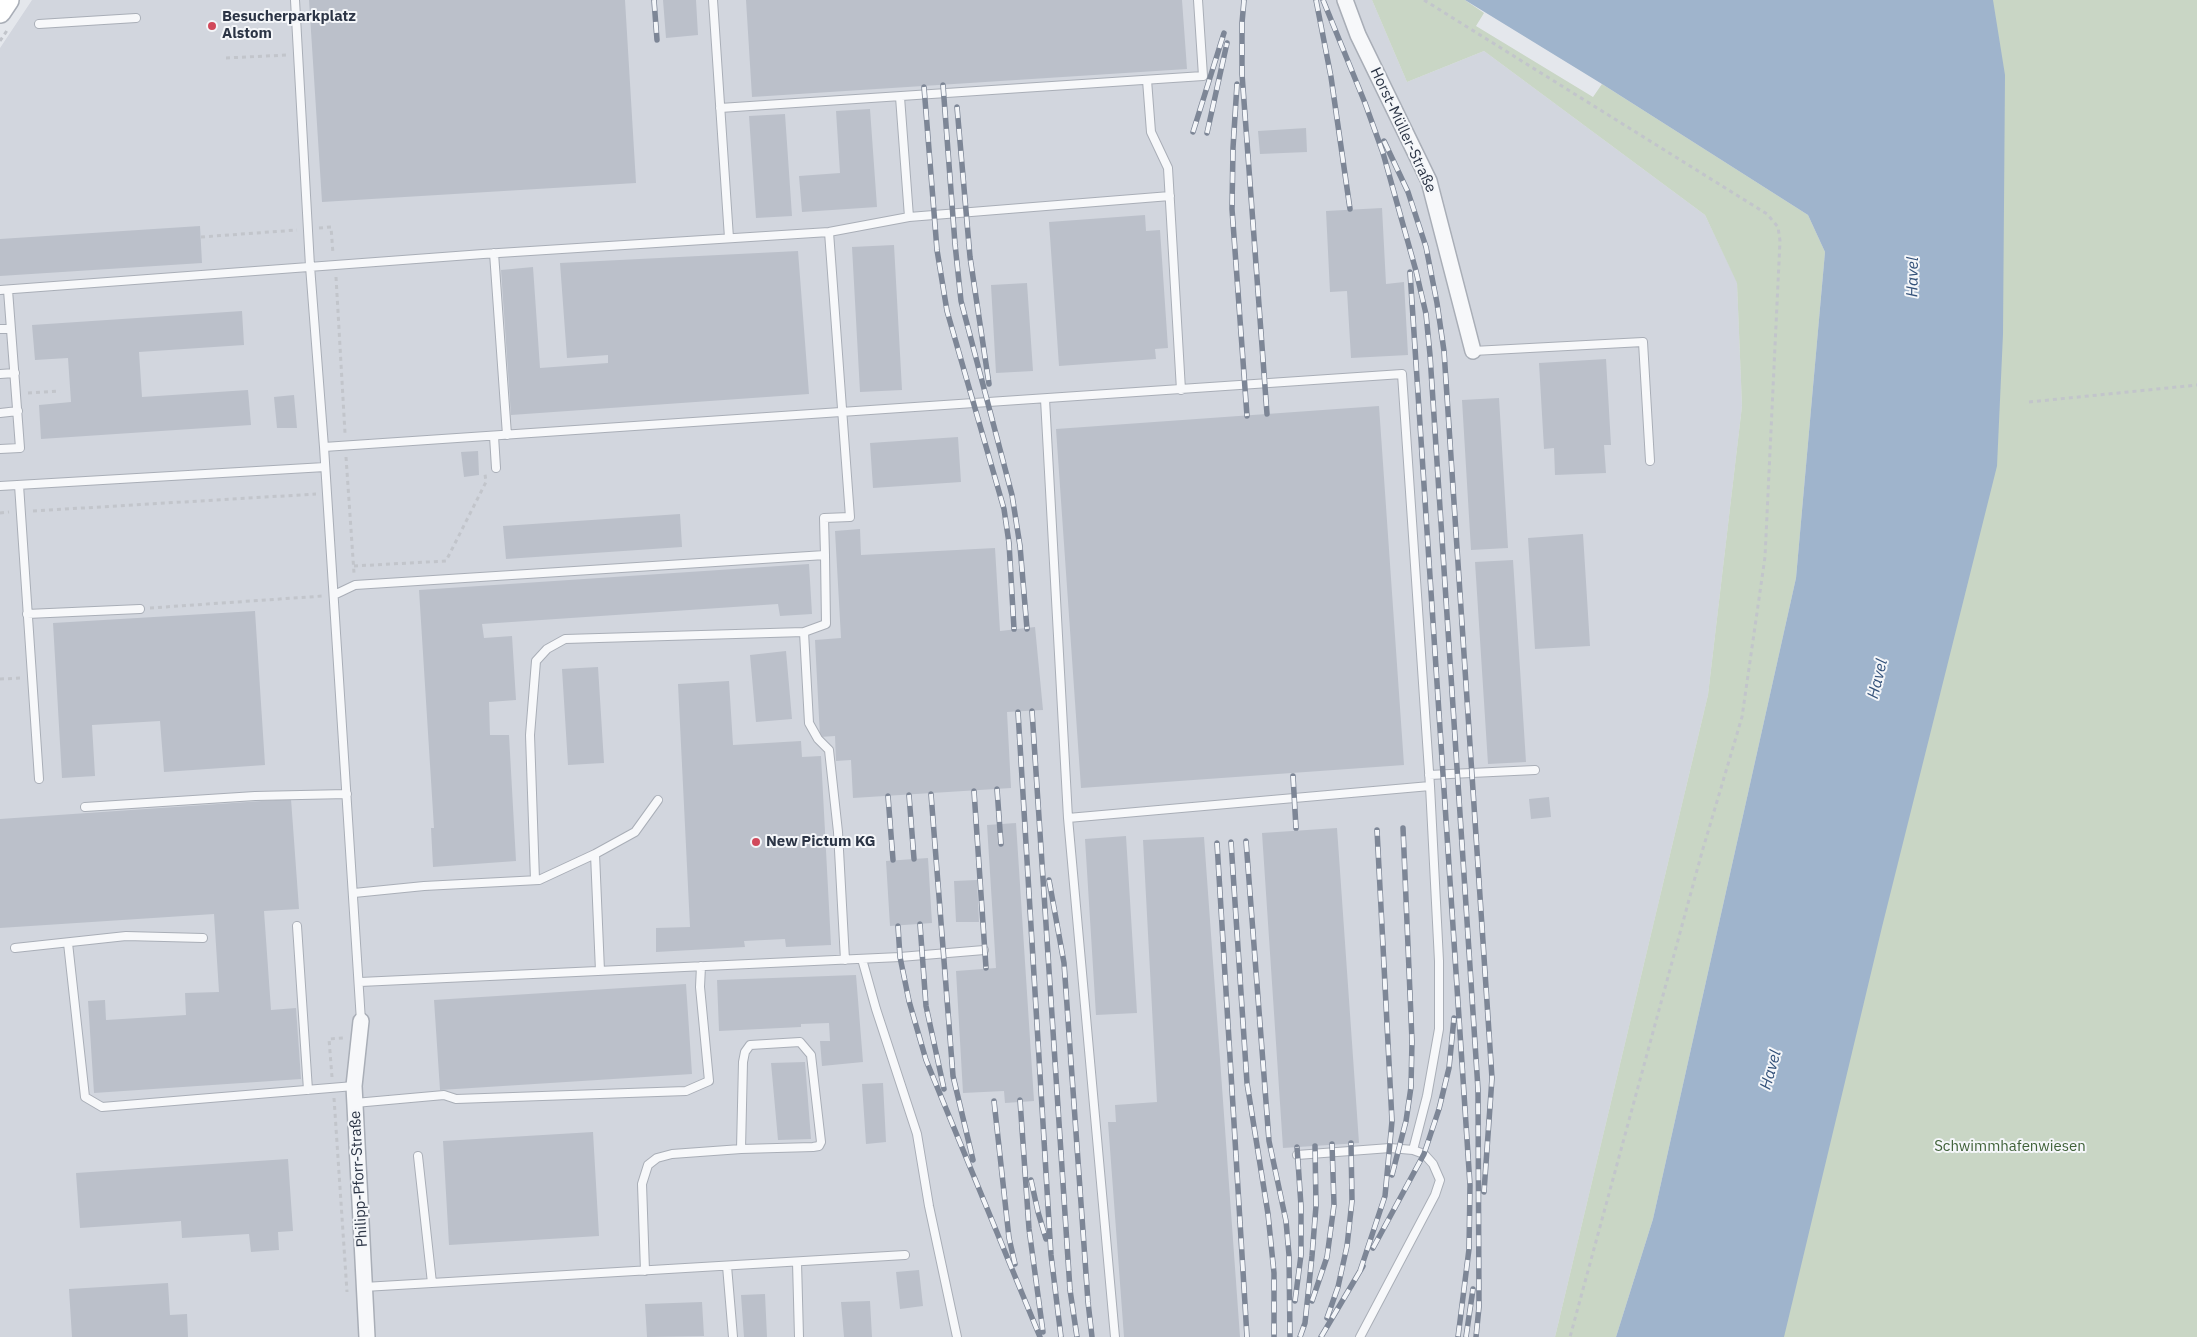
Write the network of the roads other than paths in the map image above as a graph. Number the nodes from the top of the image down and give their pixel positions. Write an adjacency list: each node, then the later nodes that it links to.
1 (8, 0): 6 (main road)
2 (295, 0): 17 (lane)
3 (714, 0): 11 (lane)
4 (1198, 0): 9 (lane)
5 (1345, 0): 21 (street, Horst-Müller-Straße)
6 (0, 12)
7 (136, 18): 8 (lane)
8 (39, 24)
9 (1147, 80): 10 (lane); 12 (lane)
10 (900, 97): 11 (lane); 13 (lane)
11 (720, 108): 15 (lane)
12 (1170, 196): 13 (lane); 24 (lane)
13 (909, 217): 14 (lane)
14 (829, 232): 15 (lane); 28 (lane)
15 (729, 238): 16 (lane)
16 (494, 253): 17 (lane); 29 (lane)
17 (310, 266): 18 (lane); 31 (lane)
18 (4, 290): 20 (lane)
19 (0, 329): 20 (lane)
20 (11, 329): 22 (lane)
21 (1473, 351): 33 (lane)
22 (15, 373): 23 (lane); 26 (lane)
23 (0, 374)
24 (1181, 390): 25 (lane); 44 (lane)
25 (1045, 399): 28 (lane); 50 (lane)
26 (18, 411): 27 (lane); 32 (lane)
27 (0, 412)
28 (841, 412): 29 (lane); 38 (lane)
29 (507, 435): 30 (lane)
30 (494, 436): 31 (lane); 35 (lane)
31 (324, 447): 34 (lane)
32 (0, 449)
33 (1650, 461)
34 (325, 467): 36 (lane); 39 (lane)
35 (496, 468)
36 (19, 485): 37 (lane); 41 (lane)
37 (0, 486)
38 (825, 555): 39 (lane); 42 (lane)
39 (334, 596): 47 (lane)
40 (140, 609): 41 (lane)
41 (27, 614): 45 (lane)
42 (804, 632): 52 (lane); 60 (lane)
43 (1535, 770): 44 (lane)
44 (1429, 776): 46 (lane)
45 (39, 779)
46 (1430, 786): 50 (lane); 69 (lane)
47 (347, 794): 49 (lane); 53 (lane)
48 (658, 800): 51 (lane)
49 (85, 806)
50 (1068, 818): 82 (lane)
51 (595, 854): 52 (lane); 62 (lane)
52 (535, 880): 53 (lane)
53 (354, 892): 63 (lane)
54 (296, 926): 66 (lane)
55 (203, 938): 56 (lane)
56 (68, 943): 57 (lane); 66 (lane)
57 (16, 948)
58 (984, 950): 59 (lane)
59 (862, 959): 60 (lane); 81 (lane)
60 (845, 960): 61 (lane)
61 (701, 966): 62 (lane); 67 (lane)
62 (600, 971): 63 (lane)
63 (360, 982): 64 (lane)
64 (361, 1021): 65 (street, Philipp-Pforr-Straße)
65 (354, 1086): 66 (lane); 67 (street, Philipp-Pforr-Straße)
66 (308, 1090)
67 (355, 1103): 77 (street, Philipp-Pforr-Straße)
68 (741, 1149): 68 (lane); 75 (lane)
69 (1413, 1150): 70 (lane); 83 (lane)
70 (1298, 1155)
71 (418, 1156): 76 (lane)
72 (905, 1255): 73 (lane)
73 (796, 1262): 74 (lane); 80 (lane)
74 (728, 1266): 75 (lane); 79 (lane)
75 (645, 1271): 76 (lane)
76 (432, 1283): 77 (lane)
77 (364, 1287): 78 (street, Philipp-Pforr-Straße)
78 (367, 1337)
79 (733, 1337)
80 (800, 1337)
81 (956, 1337)
82 (1115, 1337)
83 (1360, 1337)

